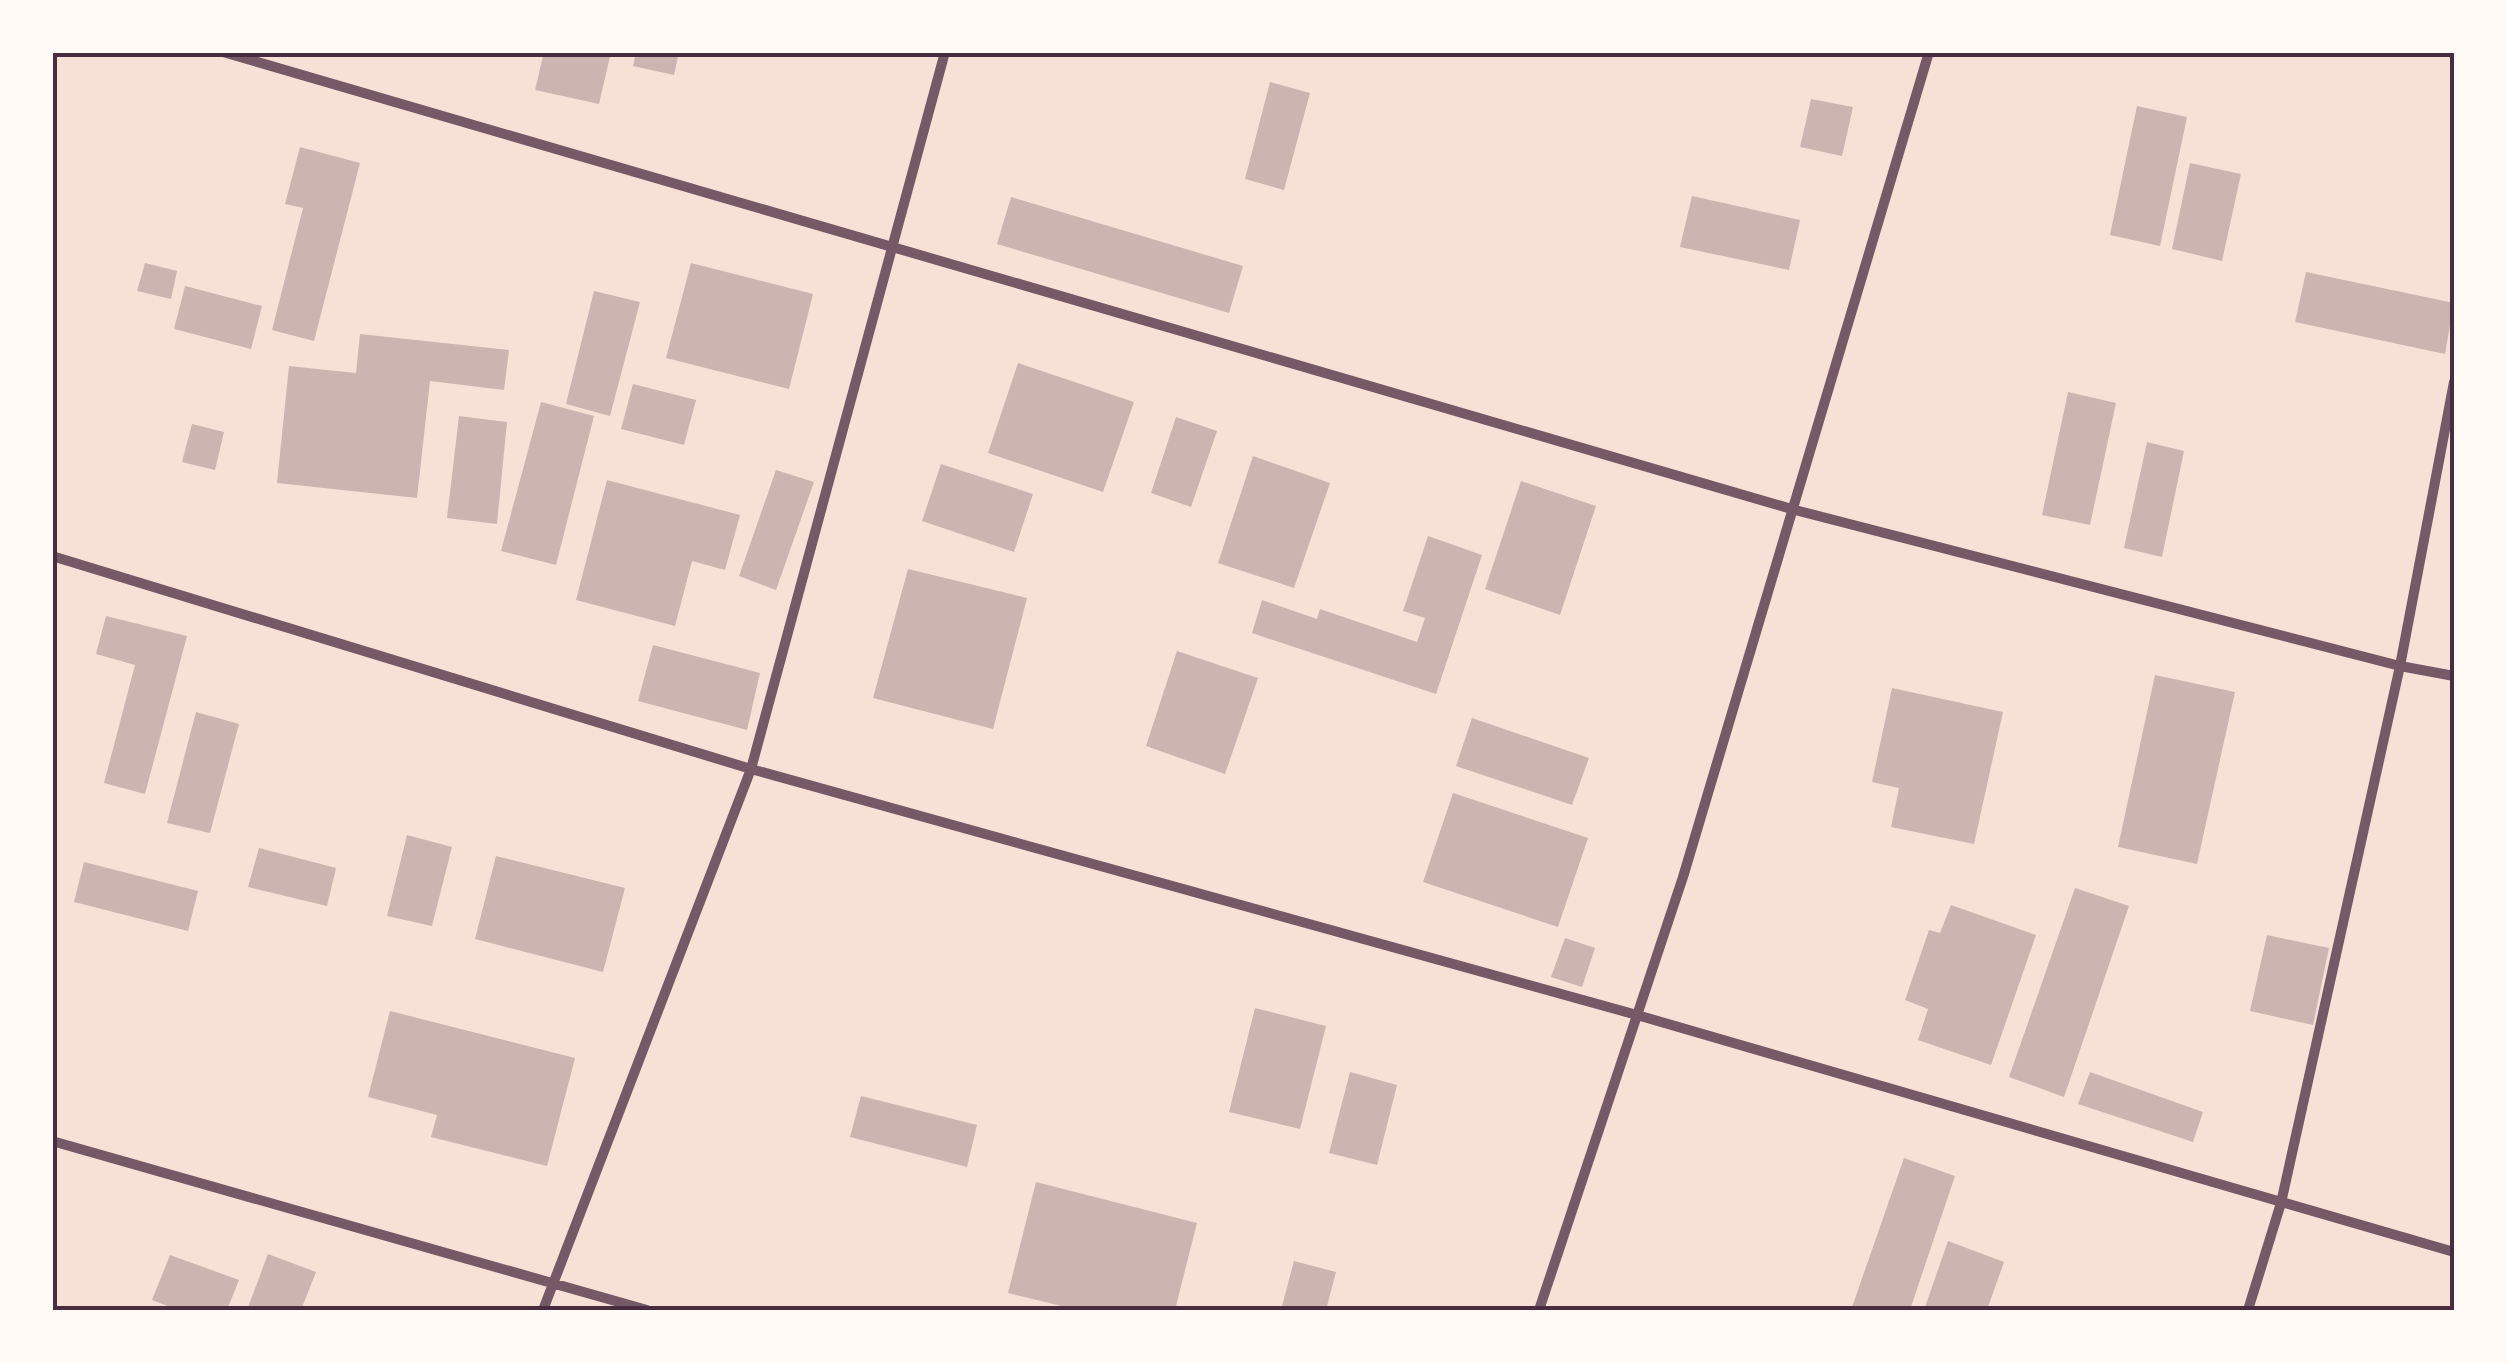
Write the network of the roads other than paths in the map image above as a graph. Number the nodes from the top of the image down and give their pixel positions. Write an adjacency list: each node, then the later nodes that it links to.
1 (222, 52): 4 (street)
2 (945, 52): 4 (street)
3 (1929, 52): 6 (street)
4 (892, 245): 6 (street); 10 (street)
5 (2454, 382): 8 (street)
6 (1795, 510): 8 (street); 11 (street)
7 (52, 556): 10 (street)
8 (2400, 666): 9 (street); 13 (street)
9 (2454, 676)
10 (751, 769): 11 (street); 15 (street)
11 (1637, 1015): 13 (street); 18 (street)
12 (52, 1141): 15 (street)
13 (2281, 1203): 14 (street); 19 (street)
14 (2454, 1252)
15 (553, 1285): 16 (street); 17 (street)
16 (543, 1310)
17 (647, 1310)
18 (1539, 1310)
19 (2248, 1310)

